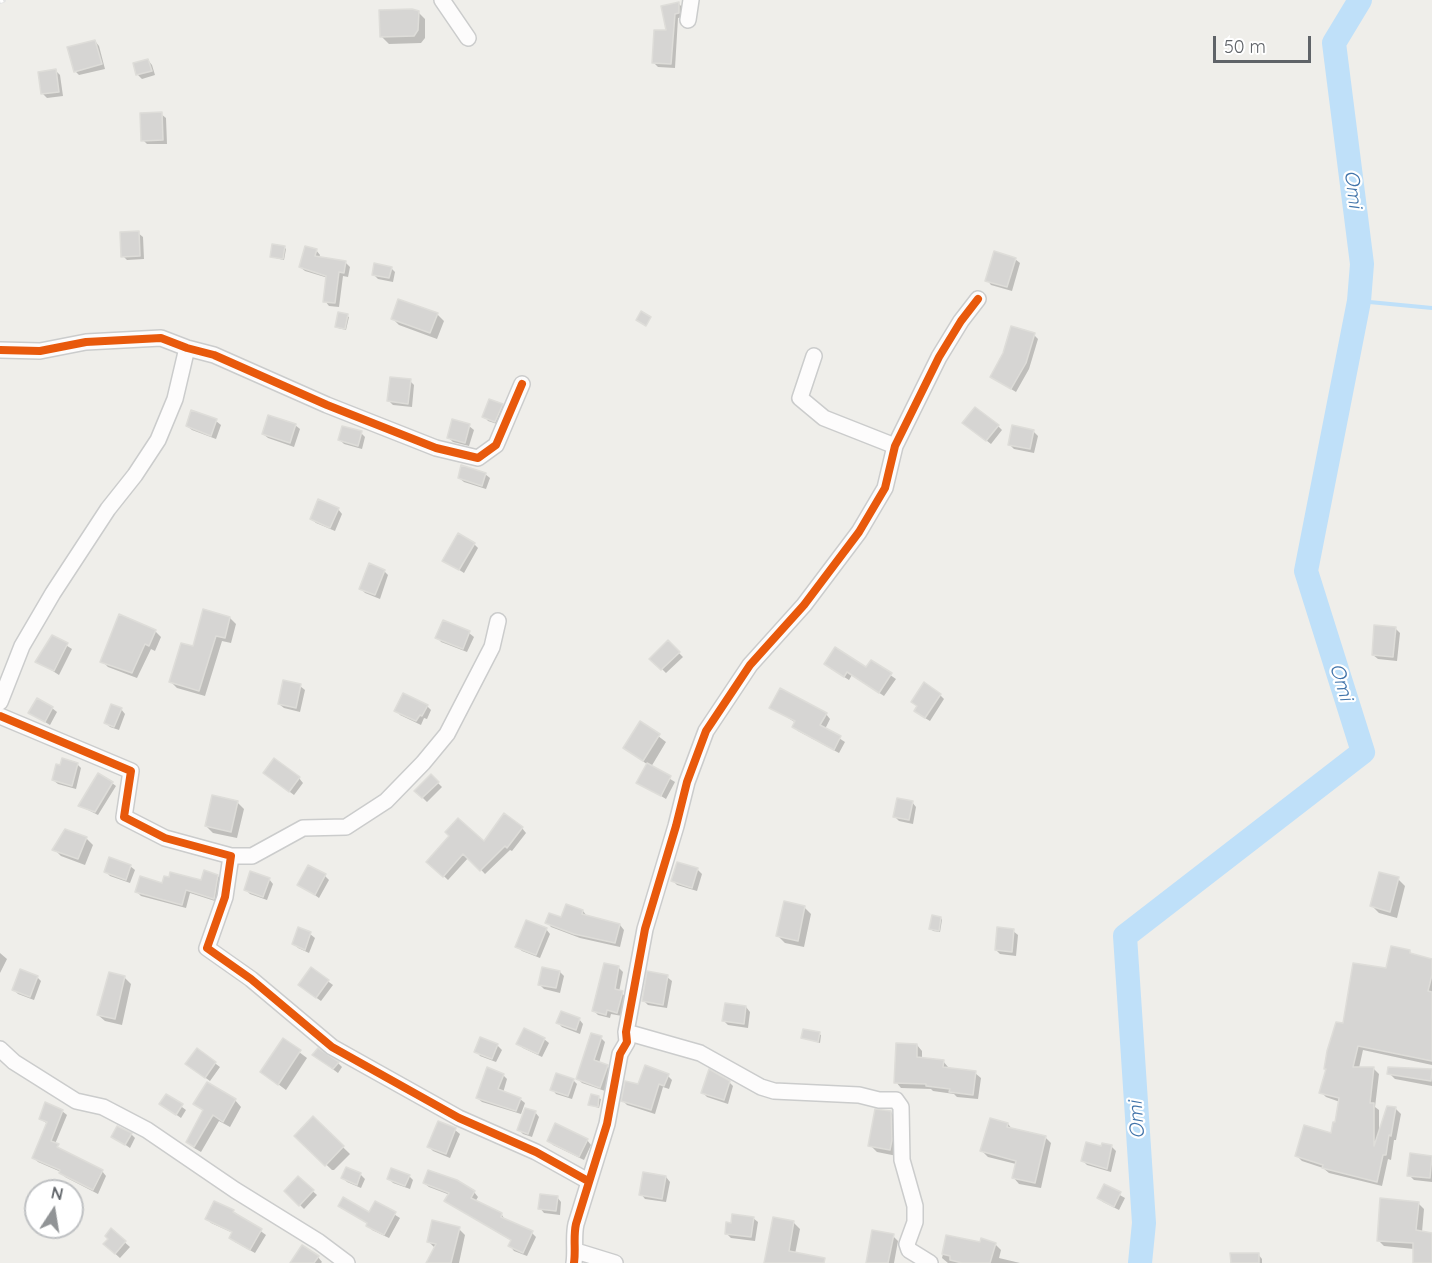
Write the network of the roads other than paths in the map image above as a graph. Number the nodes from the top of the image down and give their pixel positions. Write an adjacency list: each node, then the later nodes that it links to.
1 (442, 0): 4 (street)
2 (691, 0): 3 (street)
3 (688, 20)
4 (468, 38)
5 (978, 298): 10 (street)
6 (186, 348): 7 (street); 9 (street); 12 (street)
7 (0, 350)
8 (814, 356): 10 (street)
9 (522, 384)
10 (895, 446): 15 (street)
11 (498, 621): 14 (street)
12 (0, 702)
13 (0, 716): 14 (street)
14 (231, 856): 17 (street)
15 (626, 1032): 17 (street); 21 (street)
16 (0, 1050): 19 (street)
17 (588, 1181): 18 (street)
18 (575, 1257): 20 (street)
19 (347, 1263)
20 (615, 1263)
21 (930, 1263)

